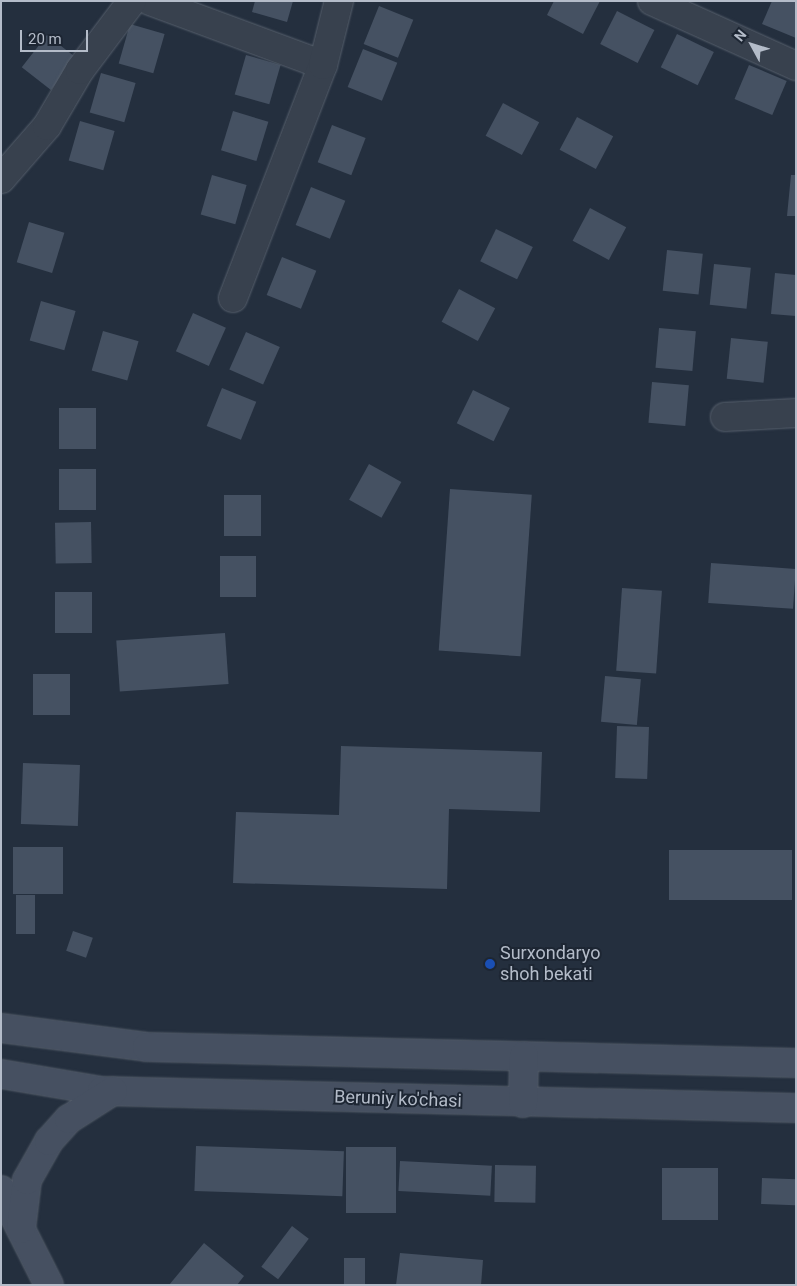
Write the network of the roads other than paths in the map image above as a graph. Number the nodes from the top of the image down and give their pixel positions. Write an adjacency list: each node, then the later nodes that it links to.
1 (132, 1): 7 (street)
2 (150, 1): 5 (street)
3 (339, 1): 5 (street)
4 (652, 1): 6 (street)
5 (323, 64): 8 (street)
6 (796, 66)
7 (1, 178)
8 (233, 298)
9 (796, 413): 10 (street)
10 (725, 417)
11 (1, 1028): 12 (main road)
12 (524, 1056): 13 (main road); 16 (main road)
13 (796, 1063)
14 (1, 1074): 15 (main road, Beruniy ko'chasi)
15 (113, 1091): 16 (main road, Beruniy ko'chasi); 19 (main road)
16 (523, 1103): 17 (main road, Beruniy ko'chasi)
17 (796, 1108)
18 (1, 1190): 19 (main road)
19 (21, 1229): 20 (main road)
20 (49, 1285)

